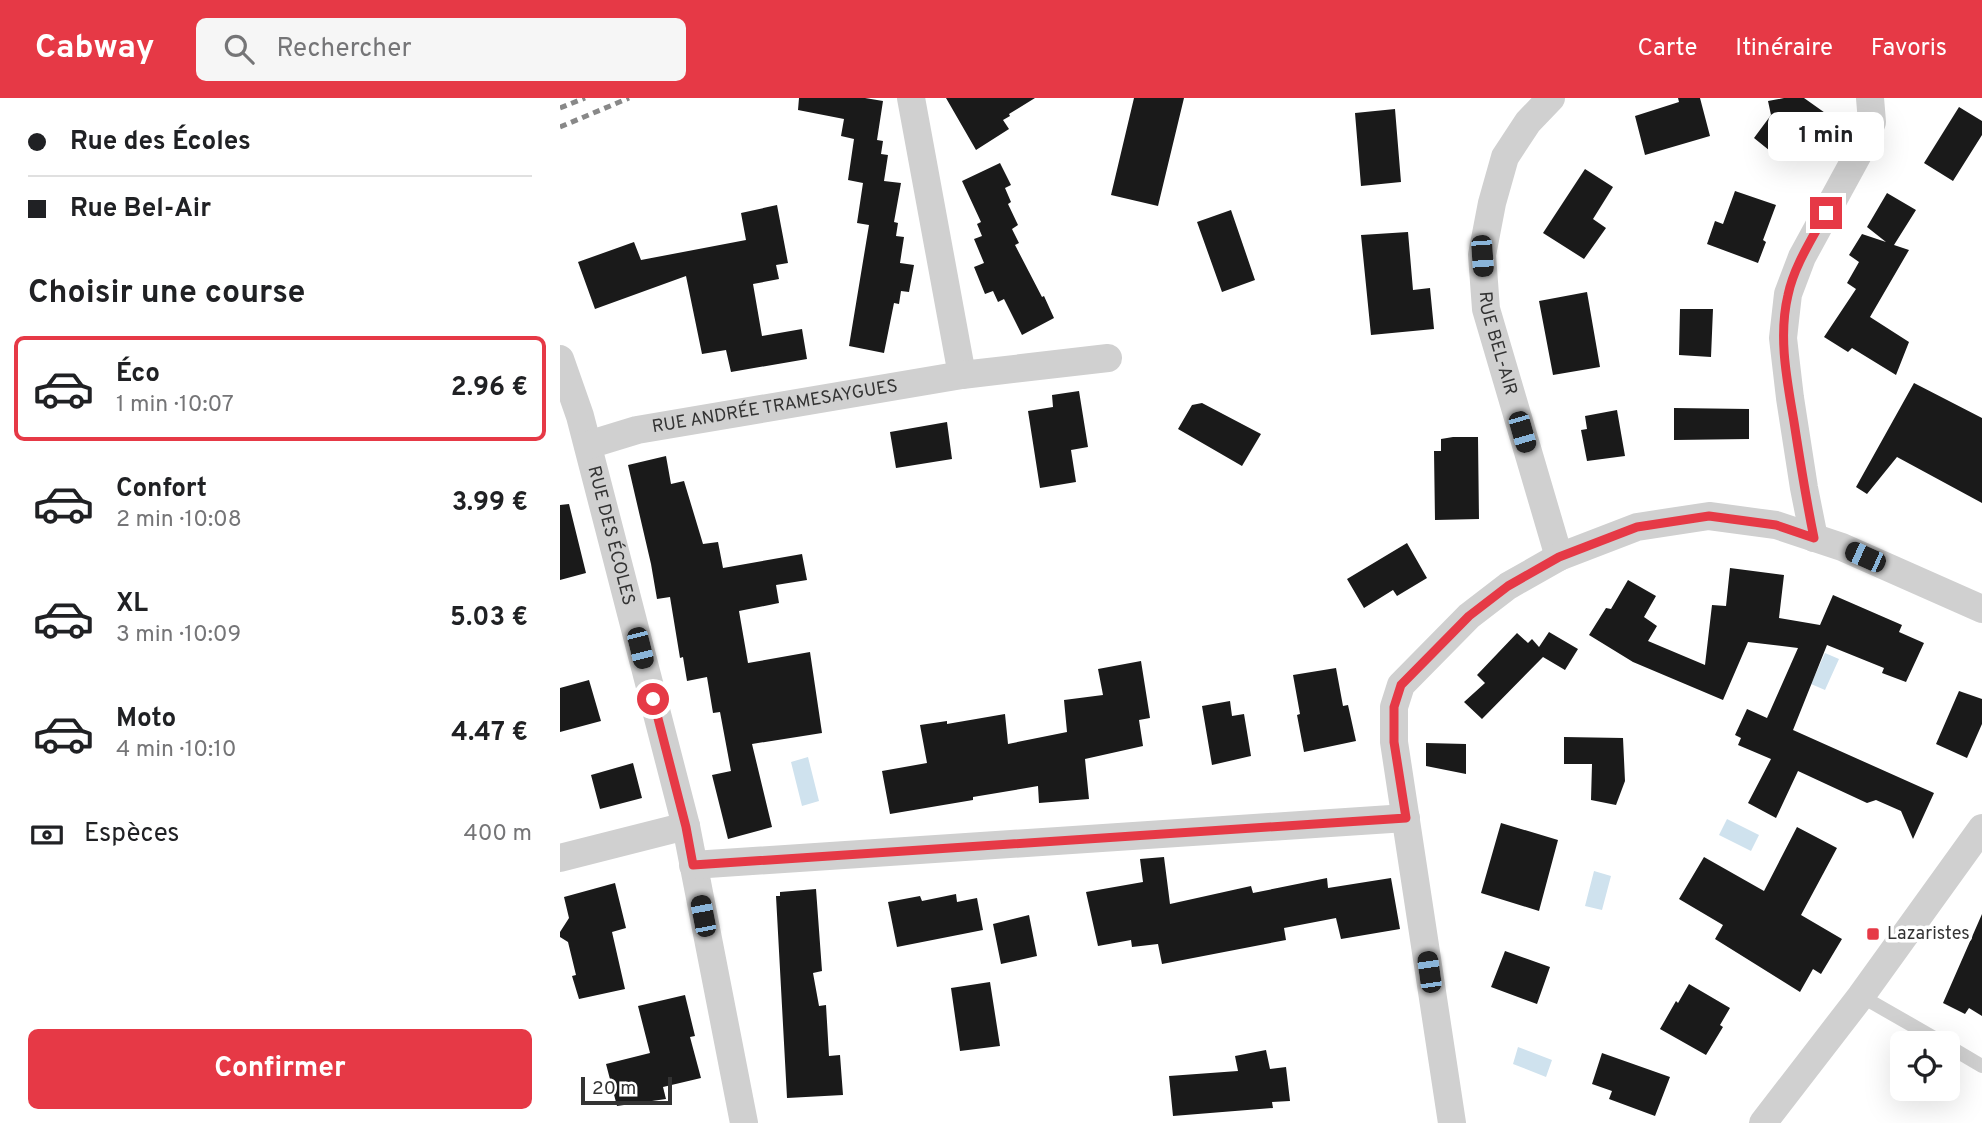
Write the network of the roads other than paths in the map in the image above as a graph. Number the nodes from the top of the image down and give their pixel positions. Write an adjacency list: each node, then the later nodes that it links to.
1 (911, 98): 6 (street)
2 (1551, 98): 10 (street, RUE BEL-AIR)
3 (1870, 98): 9 (street)
4 (1108, 358): 6 (street, RUE ANDRÉE TRAMESAYGUES)
5 (560, 359): 7 (street, RUE DES ÉCOLES)
6 (961, 375): 8 (street, RUE ANDRÉE TRAMESAYGUES)
7 (570, 417): 8 (street, RUE DES ÉCOLES)
8 (588, 445): 13 (street, RUE DES ÉCOLES)
9 (1814, 538): 10 (street); 11 (street)
10 (1559, 557): 12 (street)
11 (1982, 609)
12 (1406, 818): 16 (street); 22 (street)
13 (686, 827): 15 (street); 16 (street, RUE DES ÉCOLES)
14 (1982, 828): 17 (street)
15 (560, 858)
16 (693, 865): 21 (street, RUE DES ÉCOLES)
17 (1861, 996): 18 (lane); 23 (street)
18 (1922, 1031)
19 (1960, 1053): 20 (lane)
20 (1982, 1066)
21 (744, 1123)
22 (1452, 1123)
23 (1763, 1123)

